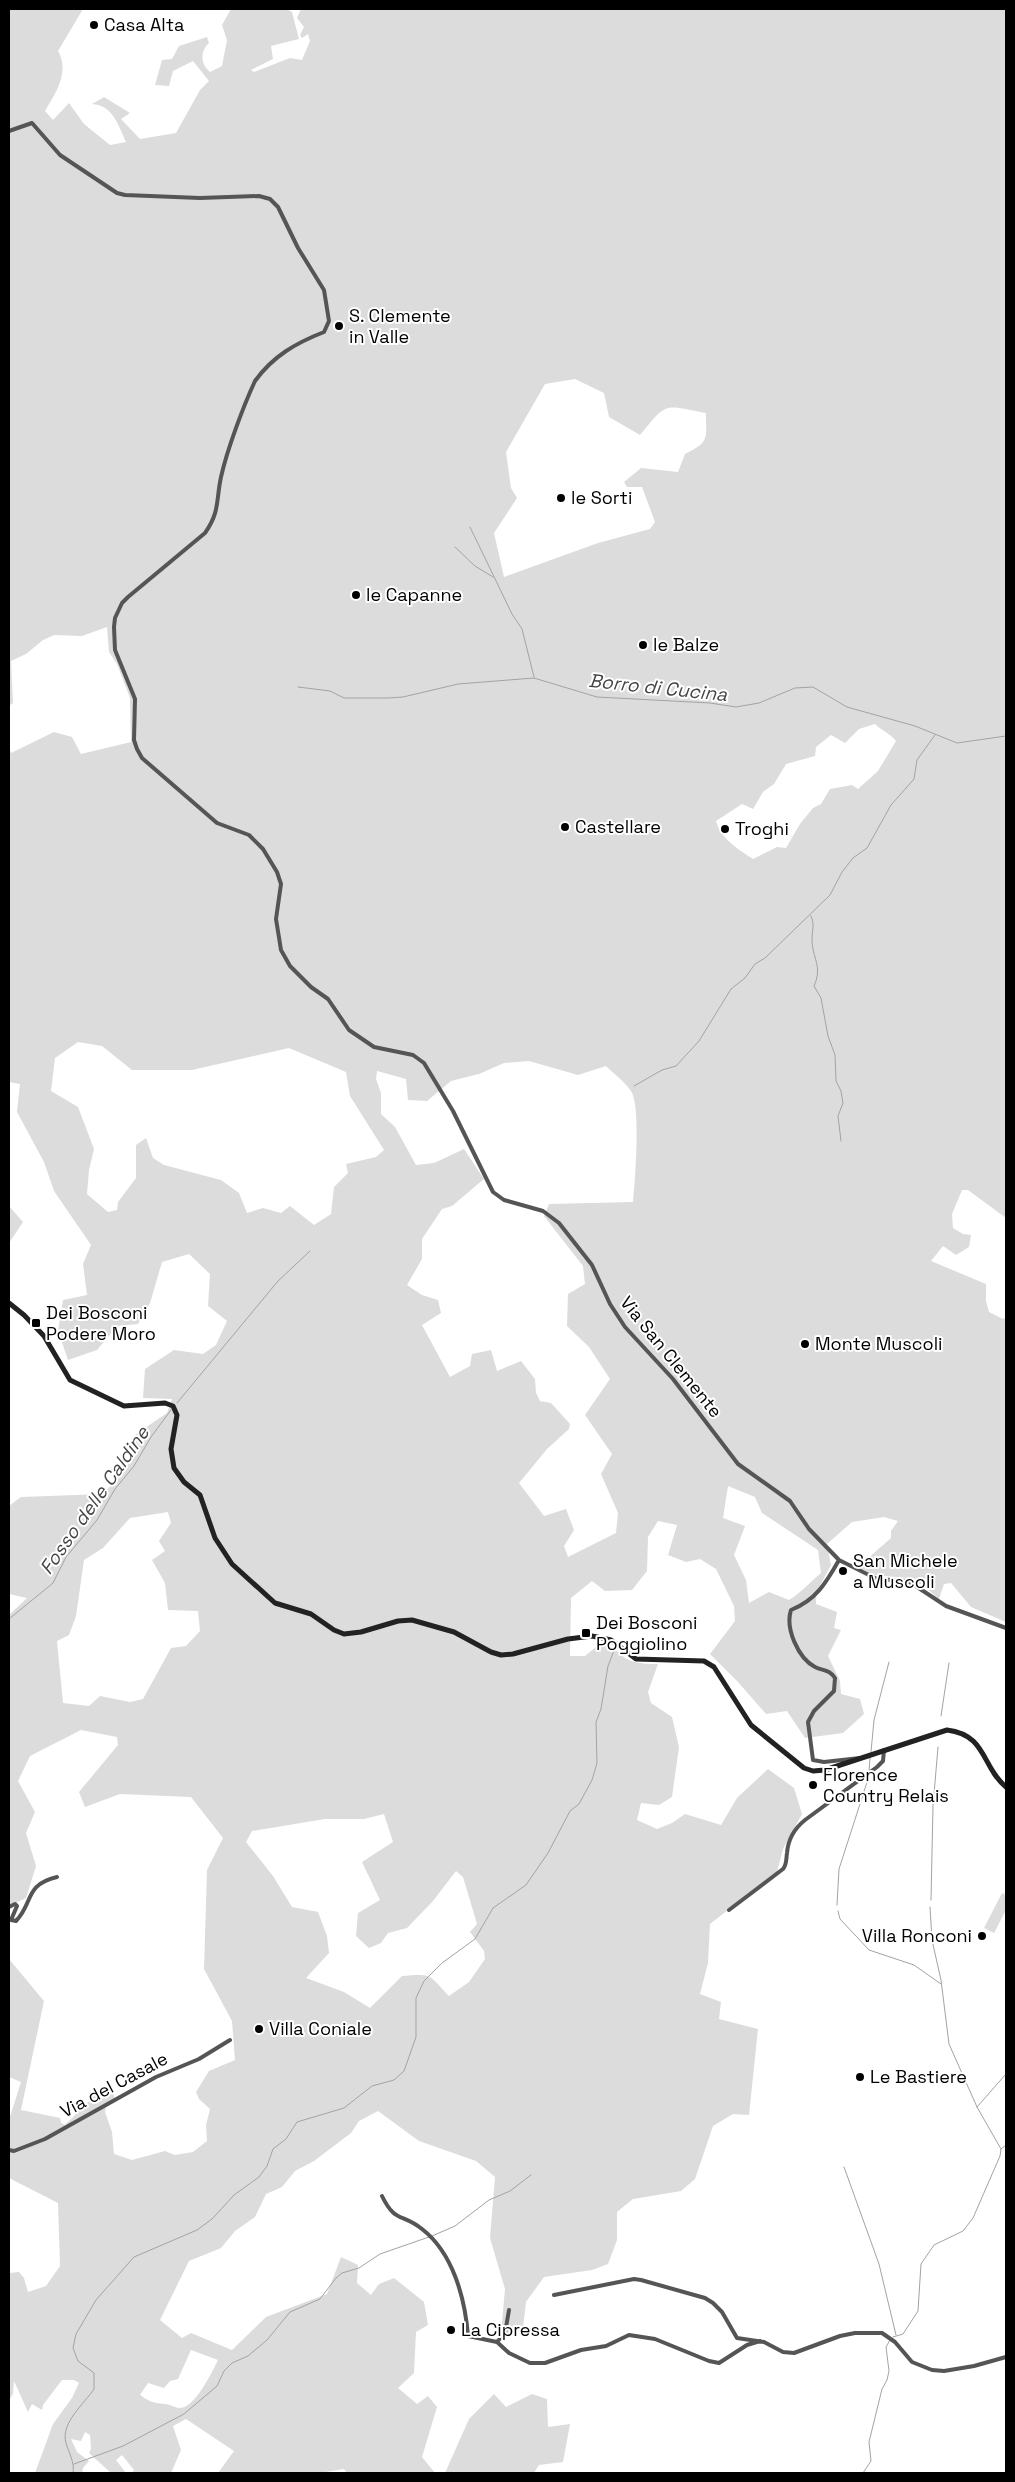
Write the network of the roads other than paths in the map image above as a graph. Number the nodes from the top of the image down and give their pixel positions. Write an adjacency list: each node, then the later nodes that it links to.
1 (9, 131): 3 (street, Via San Clemente)
2 (9, 1303): 6 (main road)
3 (839, 1560): 4 (street, Via San Clemente); 6 (street)
4 (1006, 1628)
5 (884, 1750): 6 (main road); 7 (main road); 10 (street)
6 (862, 1758)
7 (1006, 1787)
8 (57, 1877): 9 (street)
9 (9, 1907)
10 (728, 1910)
11 (230, 2040): 12 (street, Via del Casale)
12 (9, 2150)
13 (382, 2196): 16 (street)
14 (554, 2295): 17 (street)
15 (509, 2310): 16 (street)
16 (497, 2342): 17 (street)
17 (760, 2342): 18 (street)
18 (1006, 2357)

